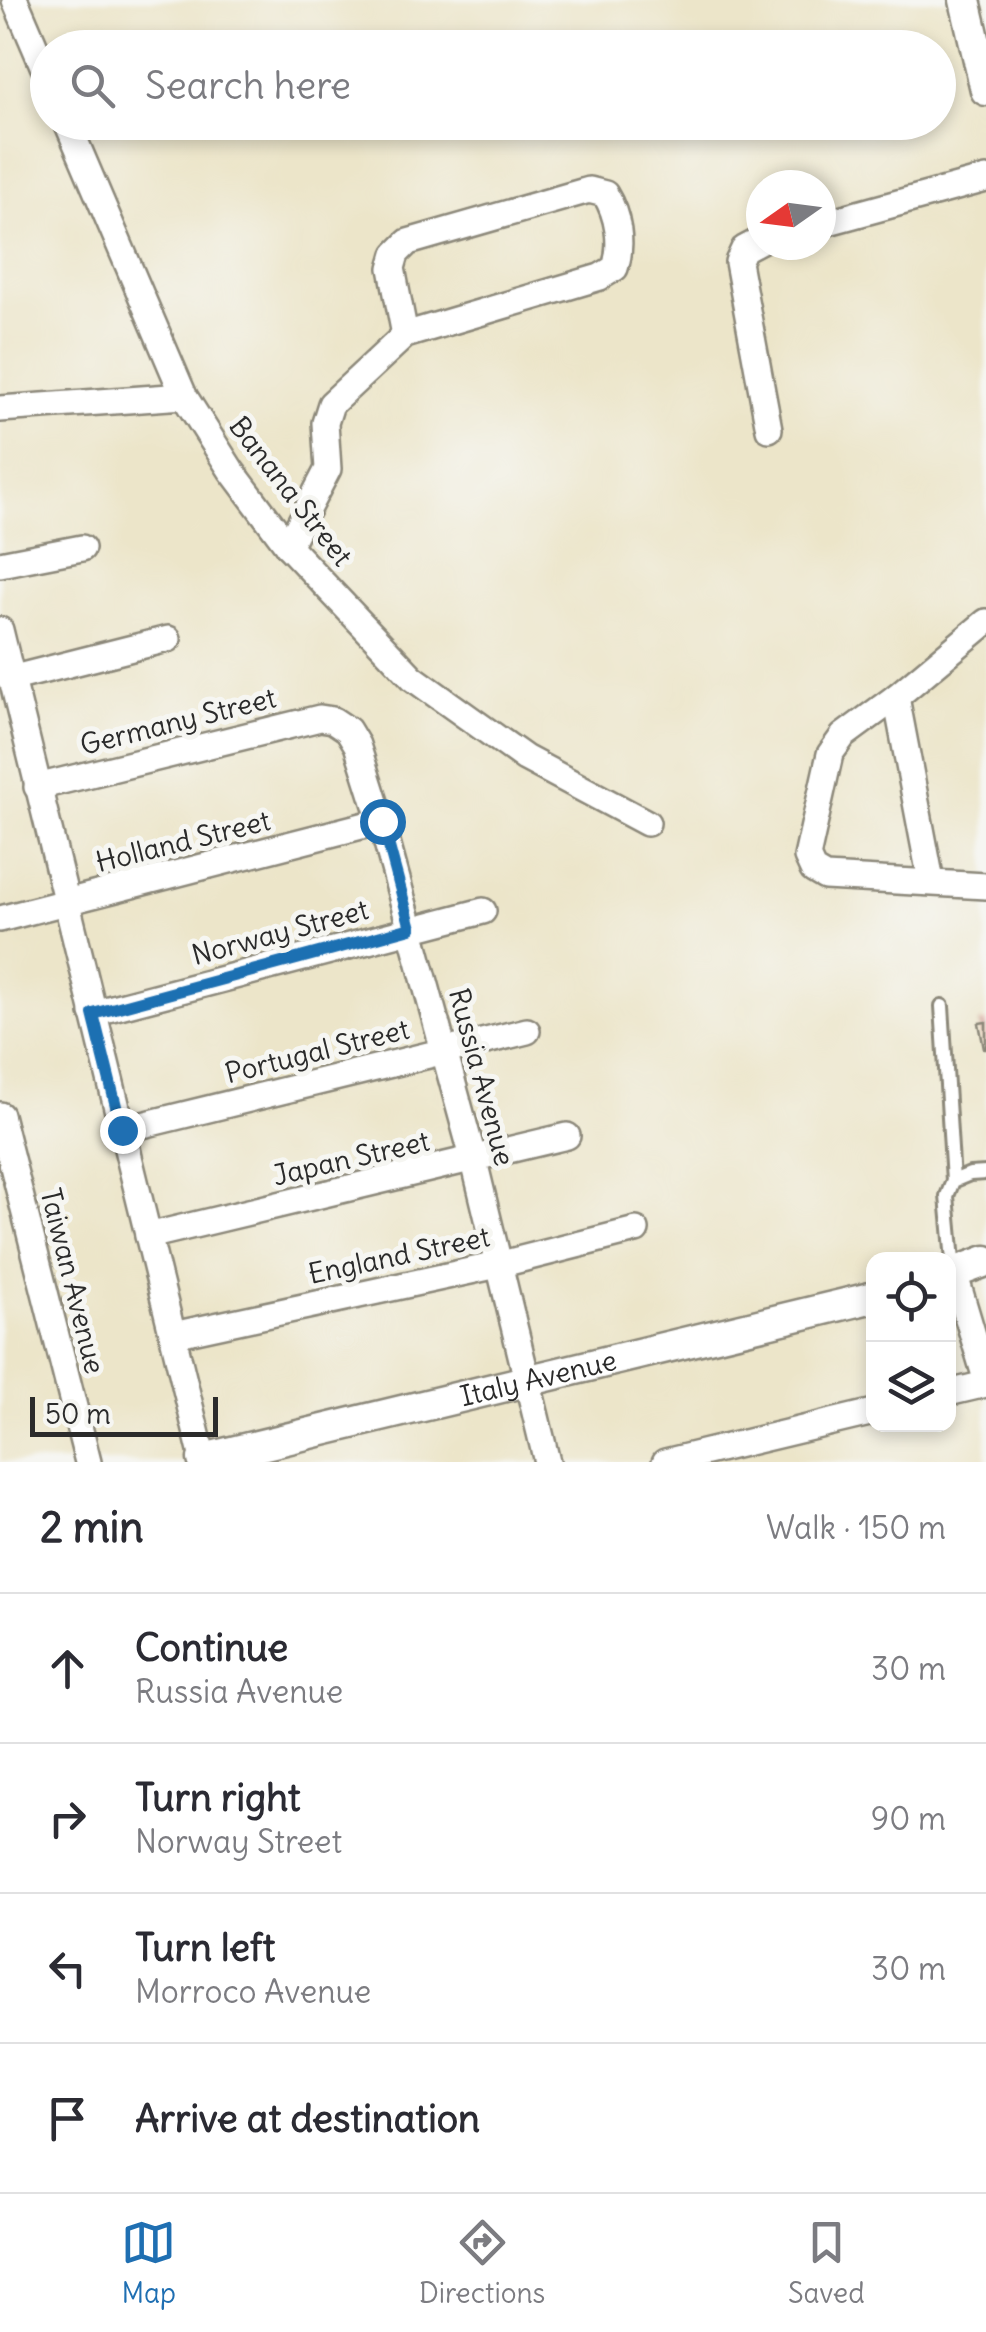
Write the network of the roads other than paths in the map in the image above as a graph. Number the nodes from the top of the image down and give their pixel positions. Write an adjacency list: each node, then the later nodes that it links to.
1 (15, 0): 3 (street)
2 (964, 0): 4 (street)
3 (30, 35)
4 (986, 90)
5 (75, 140): 10 (street, Banana Street)
6 (986, 179): 7 (street)
7 (836, 220)
8 (746, 249): 12 (street)
9 (406, 336): 9 (street); 13 (street)
10 (184, 396): 11 (street); 13 (street, Banana Street)
11 (0, 409)
12 (769, 429)
13 (288, 546): 24 (street, Banana Street)
14 (82, 548): 15 (street)
15 (0, 564)
16 (986, 622): 20 (street)
17 (0, 630): 19 (street)
18 (168, 639): 19 (street)
19 (10, 679): 22 (street)
20 (896, 698): 25 (street); 25 (street)
21 (333, 720): 22 (street, Germany Street); 23 (street, Russia Avenue)
22 (37, 786): 27 (street)
23 (382, 821): 27 (street, Holland Street); 30 (street, Russia Avenue)
24 (647, 823)
25 (930, 881): 26 (street)
26 (986, 886)
27 (66, 902): 29 (street, Holland Street); 32 (street)
28 (483, 911): 30 (street, Norway Street)
29 (0, 919)
30 (411, 928): 32 (street, Norway Street); 34 (street, Russia Avenue)
31 (942, 1006): 40 (lane)
32 (93, 1014): 36 (street)
33 (527, 1030): 34 (street, Portugal Street)
34 (444, 1051): 36 (street, Portugal Street); 38 (street, Russia Avenue)
35 (0, 1115): 55 (street, Taiwan Avenue)
36 (122, 1130): 42 (street)
37 (567, 1136): 38 (street, Japan Street)
38 (474, 1160): 42 (street, Japan Street); 45 (street, Russia Avenue)
39 (986, 1173): 40 (lane)
40 (953, 1181): 43 (lane)
41 (636, 1230): 45 (street, England Street)
42 (148, 1236): 49 (street)
43 (950, 1252)
44 (986, 1261): 46 (street)
45 (498, 1265): 49 (street, England Street); 50 (street, Russia Avenue)
46 (956, 1271)
47 (956, 1289): 51 (street)
48 (866, 1299): 50 (street, Italy Avenue)
49 (173, 1335): 54 (street)
50 (527, 1381): 54 (street, Italy Avenue); 56 (street, Russia Avenue)
51 (986, 1382): 52 (street)
52 (956, 1391)
53 (866, 1414): 57 (street)
54 (204, 1460)
55 (88, 1462)
56 (547, 1462)
57 (666, 1462)

